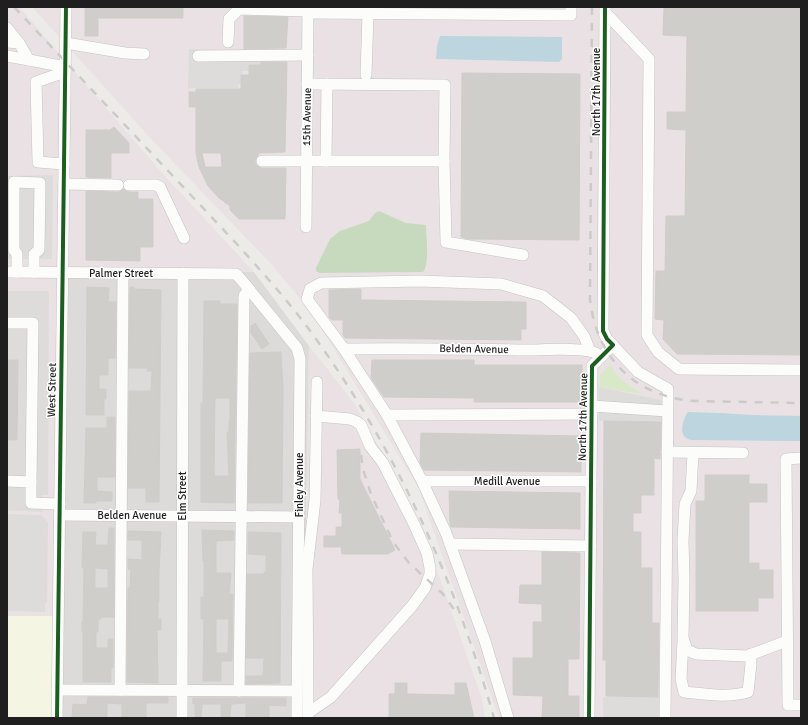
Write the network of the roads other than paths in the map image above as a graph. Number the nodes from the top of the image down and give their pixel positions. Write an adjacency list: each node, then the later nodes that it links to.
1 (66, 7): 11 (street, West Street)
2 (571, 7): 6 (street)
3 (308, 10): 4 (street); 9 (street); 13 (street, 15th Avenue)
4 (339, 10): 6 (street)
5 (605, 10): 40 (street, North 17th Avenue); 44 (street)
6 (368, 14): 18 (street)
7 (7, 28): 10 (street)
8 (7, 42): 10 (street)
9 (228, 42)
10 (19, 43): 16 (street)
11 (66, 43): 12 (street); 17 (street, West Street)
12 (144, 54)
13 (308, 55): 15 (street); 19 (street, 15th Avenue)
14 (7, 56): 16 (street)
15 (198, 56)
16 (29, 60): 17 (street)
17 (66, 64): 25 (street, West Street); 25 (street)
18 (366, 75)
19 (307, 84): 20 (street); 22 (street, 15th Avenue)
20 (327, 84): 23 (street); 24 (street)
21 (262, 160): 22 (street)
22 (307, 161): 23 (street); 27 (street, 15th Avenue)
23 (326, 161): 24 (street)
24 (444, 161): 31 (street)
25 (64, 164): 26 (street, West Street)
26 (64, 184): 28 (street); 34 (street, West Street)
27 (306, 227)
28 (184, 238)
29 (12, 254): 30 (street); 30 (street); 32 (street)
30 (34, 254): 33 (street)
31 (523, 255)
32 (12, 272): 33 (street, Palmer Street)
33 (34, 272): 34 (street, Palmer Street)
34 (62, 272): 35 (street, Palmer Street); 58 (street, West Street)
35 (123, 273): 36 (street, Palmer Street); 59 (street)
36 (183, 273): 37 (street, Palmer Street); 60 (street, Elm Street)
37 (236, 274): 38 (street, Finley Avenue)
38 (249, 288): 61 (street); 62 (street, Finley Avenue)
39 (7, 323): 57 (street)
40 (613, 345): 43 (street, North 17th Avenue); 47 (street)
41 (344, 349): 42 (street, Belden Avenue); 42 (street); 48 (street)
42 (590, 351): 43 (street, Belden Avenue)
43 (602, 356): 46 (street, North 17th Avenue)
44 (801, 370)
45 (317, 382): 49 (street)
46 (592, 410): 47 (street); 48 (street); 54 (street, North 17th Avenue)
47 (667, 411): 50 (street)
48 (387, 415): 55 (street)
49 (316, 416): 74 (street); 74 (street)
50 (667, 452): 51 (street); 80 (street)
51 (693, 453): 52 (street); 65 (street)
52 (743, 453)
53 (801, 458): 66 (street)
54 (591, 480): 55 (street, Medill Avenue); 64 (street, North 17th Avenue)
55 (422, 481): 63 (street)
56 (7, 482): 57 (street)
57 (31, 482): 58 (street, Belden Avenue)
58 (60, 510): 59 (street, Belden Avenue); 68 (street, West Street)
59 (121, 515): 60 (street, Belden Avenue); 69 (street)
60 (181, 516): 61 (street, Belden Avenue); 70 (street, Elm Street)
61 (241, 516): 62 (street, Belden Avenue); 71 (street)
62 (299, 517): 72 (street, Finley Avenue)
63 (450, 544): 64 (street); 78 (street)
64 (590, 546): 79 (street, North 17th Avenue)
65 (683, 638): 67 (street); 67 (street)
66 (787, 641): 67 (street); 73 (street)
67 (751, 654)
68 (57, 690): 69 (street); 75 (street, West Street)
69 (120, 690): 70 (street)
70 (182, 691): 71 (street); 76 (street, Elm Street)
71 (239, 691): 72 (street)
72 (297, 691): 77 (street, Finley Avenue)
73 (801, 705)
74 (308, 716)
75 (57, 718)
76 (182, 718)
77 (297, 718)
78 (508, 718)
79 (589, 718)
80 (665, 718)

